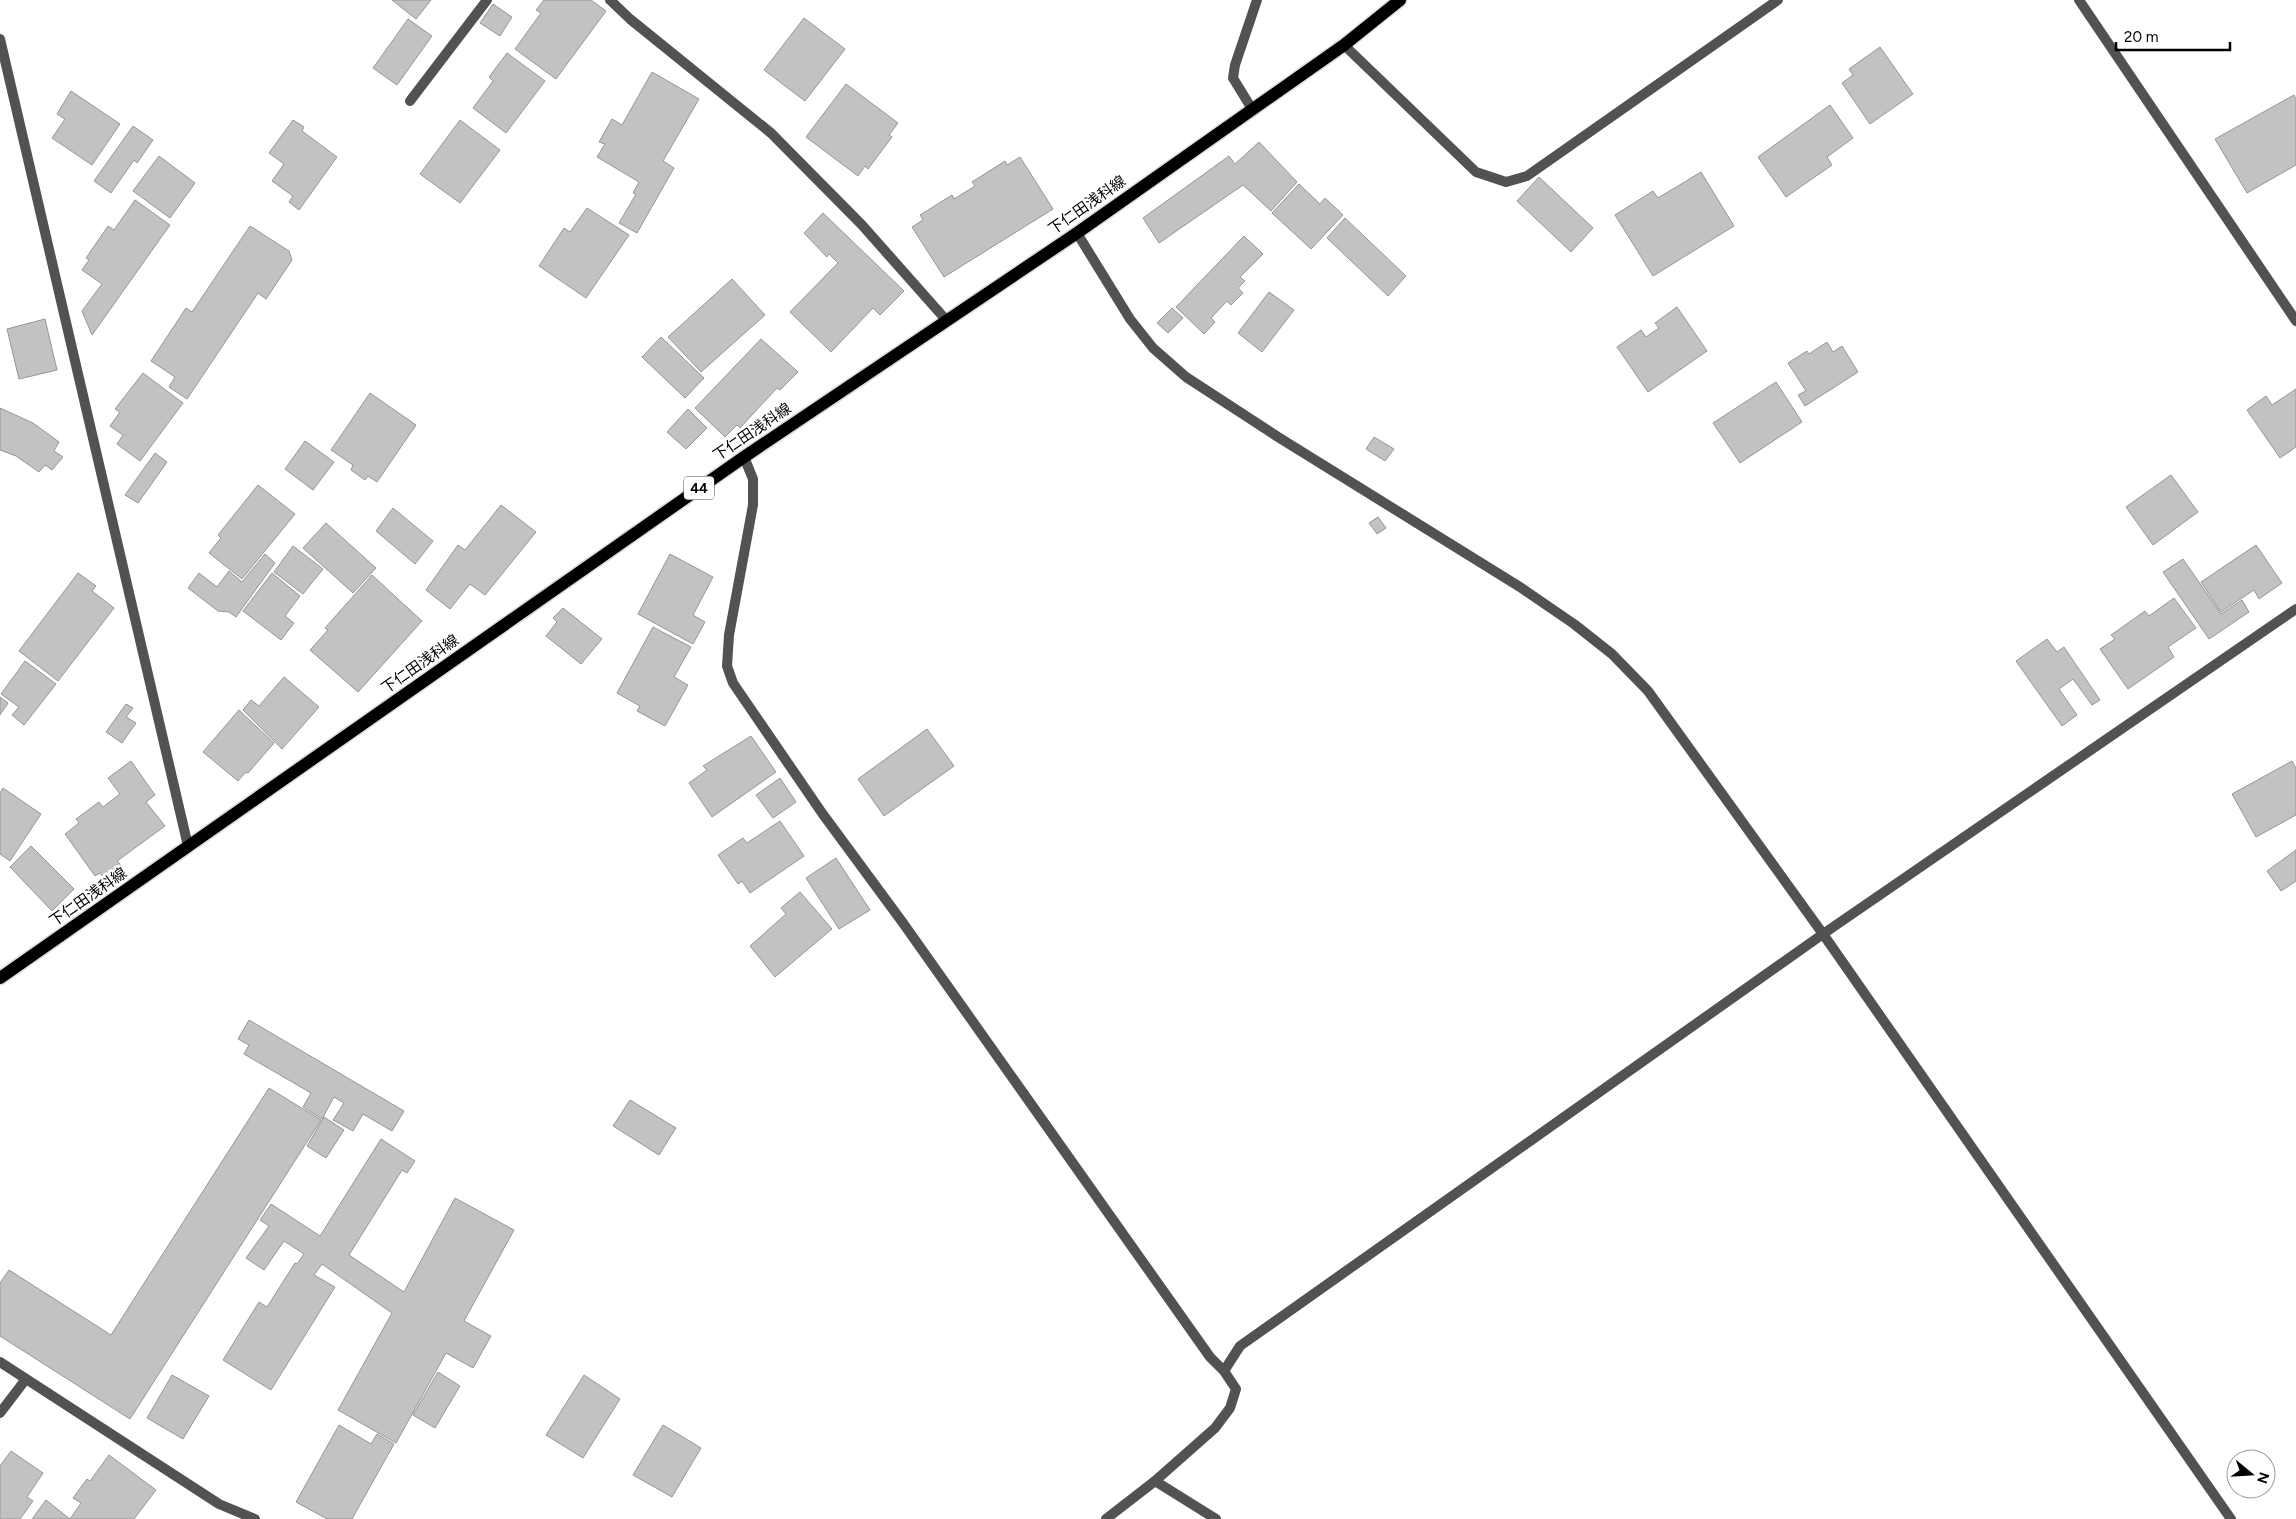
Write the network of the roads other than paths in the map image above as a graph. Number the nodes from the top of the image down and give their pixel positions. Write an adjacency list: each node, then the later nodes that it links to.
1 (487, 0): 9 (street)
2 (610, 0): 12 (street)
3 (1257, 0): 10 (street)
4 (1400, 0): 8 (main road, 下仁田浅科線 / 44)
5 (1778, 0): 8 (street)
6 (2079, 0): 13 (street)
7 (0, 38): 16 (street)
8 (1344, 45): 10 (main road, 下仁田浅科線 / 44)
9 (410, 101)
10 (1252, 109): 11 (main road, 下仁田浅科線 / 44)
11 (1077, 233): 12 (main road, 下仁田浅科線 / 44); 17 (street)
12 (947, 321): 14 (main road, 下仁田浅科線 / 44)
13 (2296, 321)
14 (744, 457): 16 (main road, 下仁田浅科線 / 44); 20 (street)
15 (2296, 608): 17 (street)
16 (188, 846): 18 (main road, 下仁田浅科線 / 44)
17 (1823, 934): 20 (street); 27 (street)
18 (0, 978)
19 (0, 1362): 21 (street)
20 (1224, 1371): 23 (street)
21 (26, 1379): 22 (street); 24 (street)
22 (0, 1413)
23 (1155, 1481): 25 (street); 26 (street)
24 (255, 1519)
25 (1106, 1519)
26 (1216, 1519)
27 (2231, 1519)

